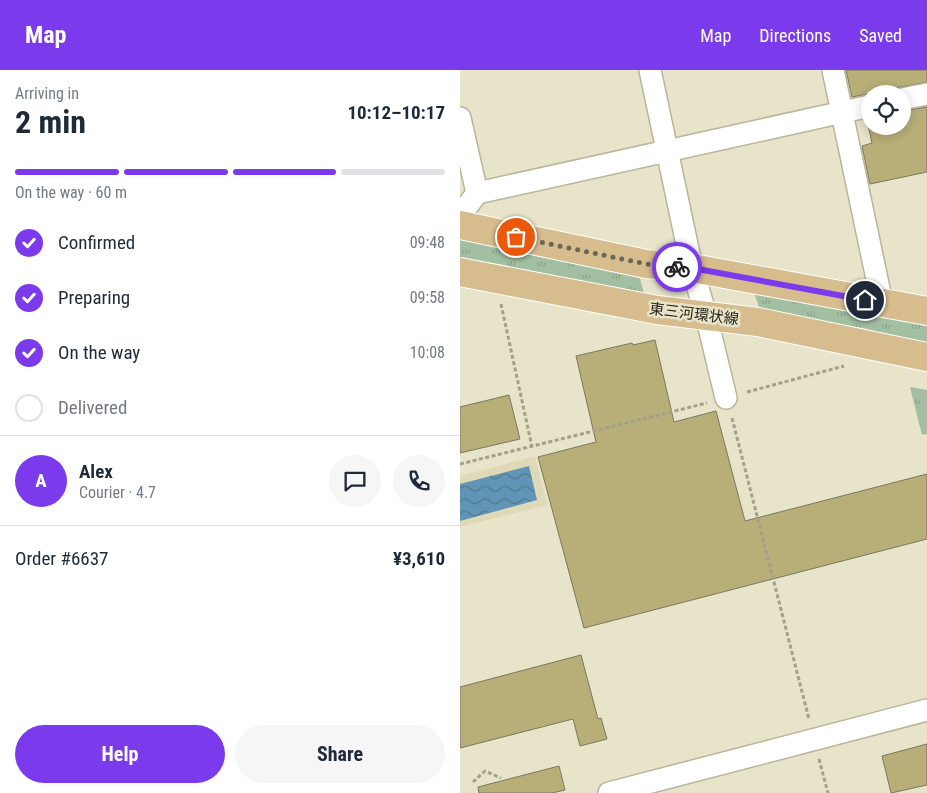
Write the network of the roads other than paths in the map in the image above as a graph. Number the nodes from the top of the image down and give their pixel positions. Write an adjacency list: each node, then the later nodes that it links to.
1 (650, 70): 8 (street)
2 (833, 70): 6 (street)
3 (927, 94): 4 (street)
4 (911, 97)
5 (861, 108): 6 (street)
6 (842, 112): 8 (street); 14 (street)
7 (460, 118): 9 (street)
8 (668, 151): 9 (street); 12 (street)
9 (476, 193): 10 (street)
10 (460, 216)
11 (460, 225): 12 (main road)
12 (692, 268): 14 (main road); 16 (street)
13 (460, 272): 16 (main road, 東三河環状線)
14 (882, 303): 15 (main road)
15 (927, 310)
16 (706, 315): 17 (main road, 東三河環状線); 18 (street)
17 (927, 357)
18 (726, 398)
19 (927, 710): 20 (street)
20 (610, 793)

